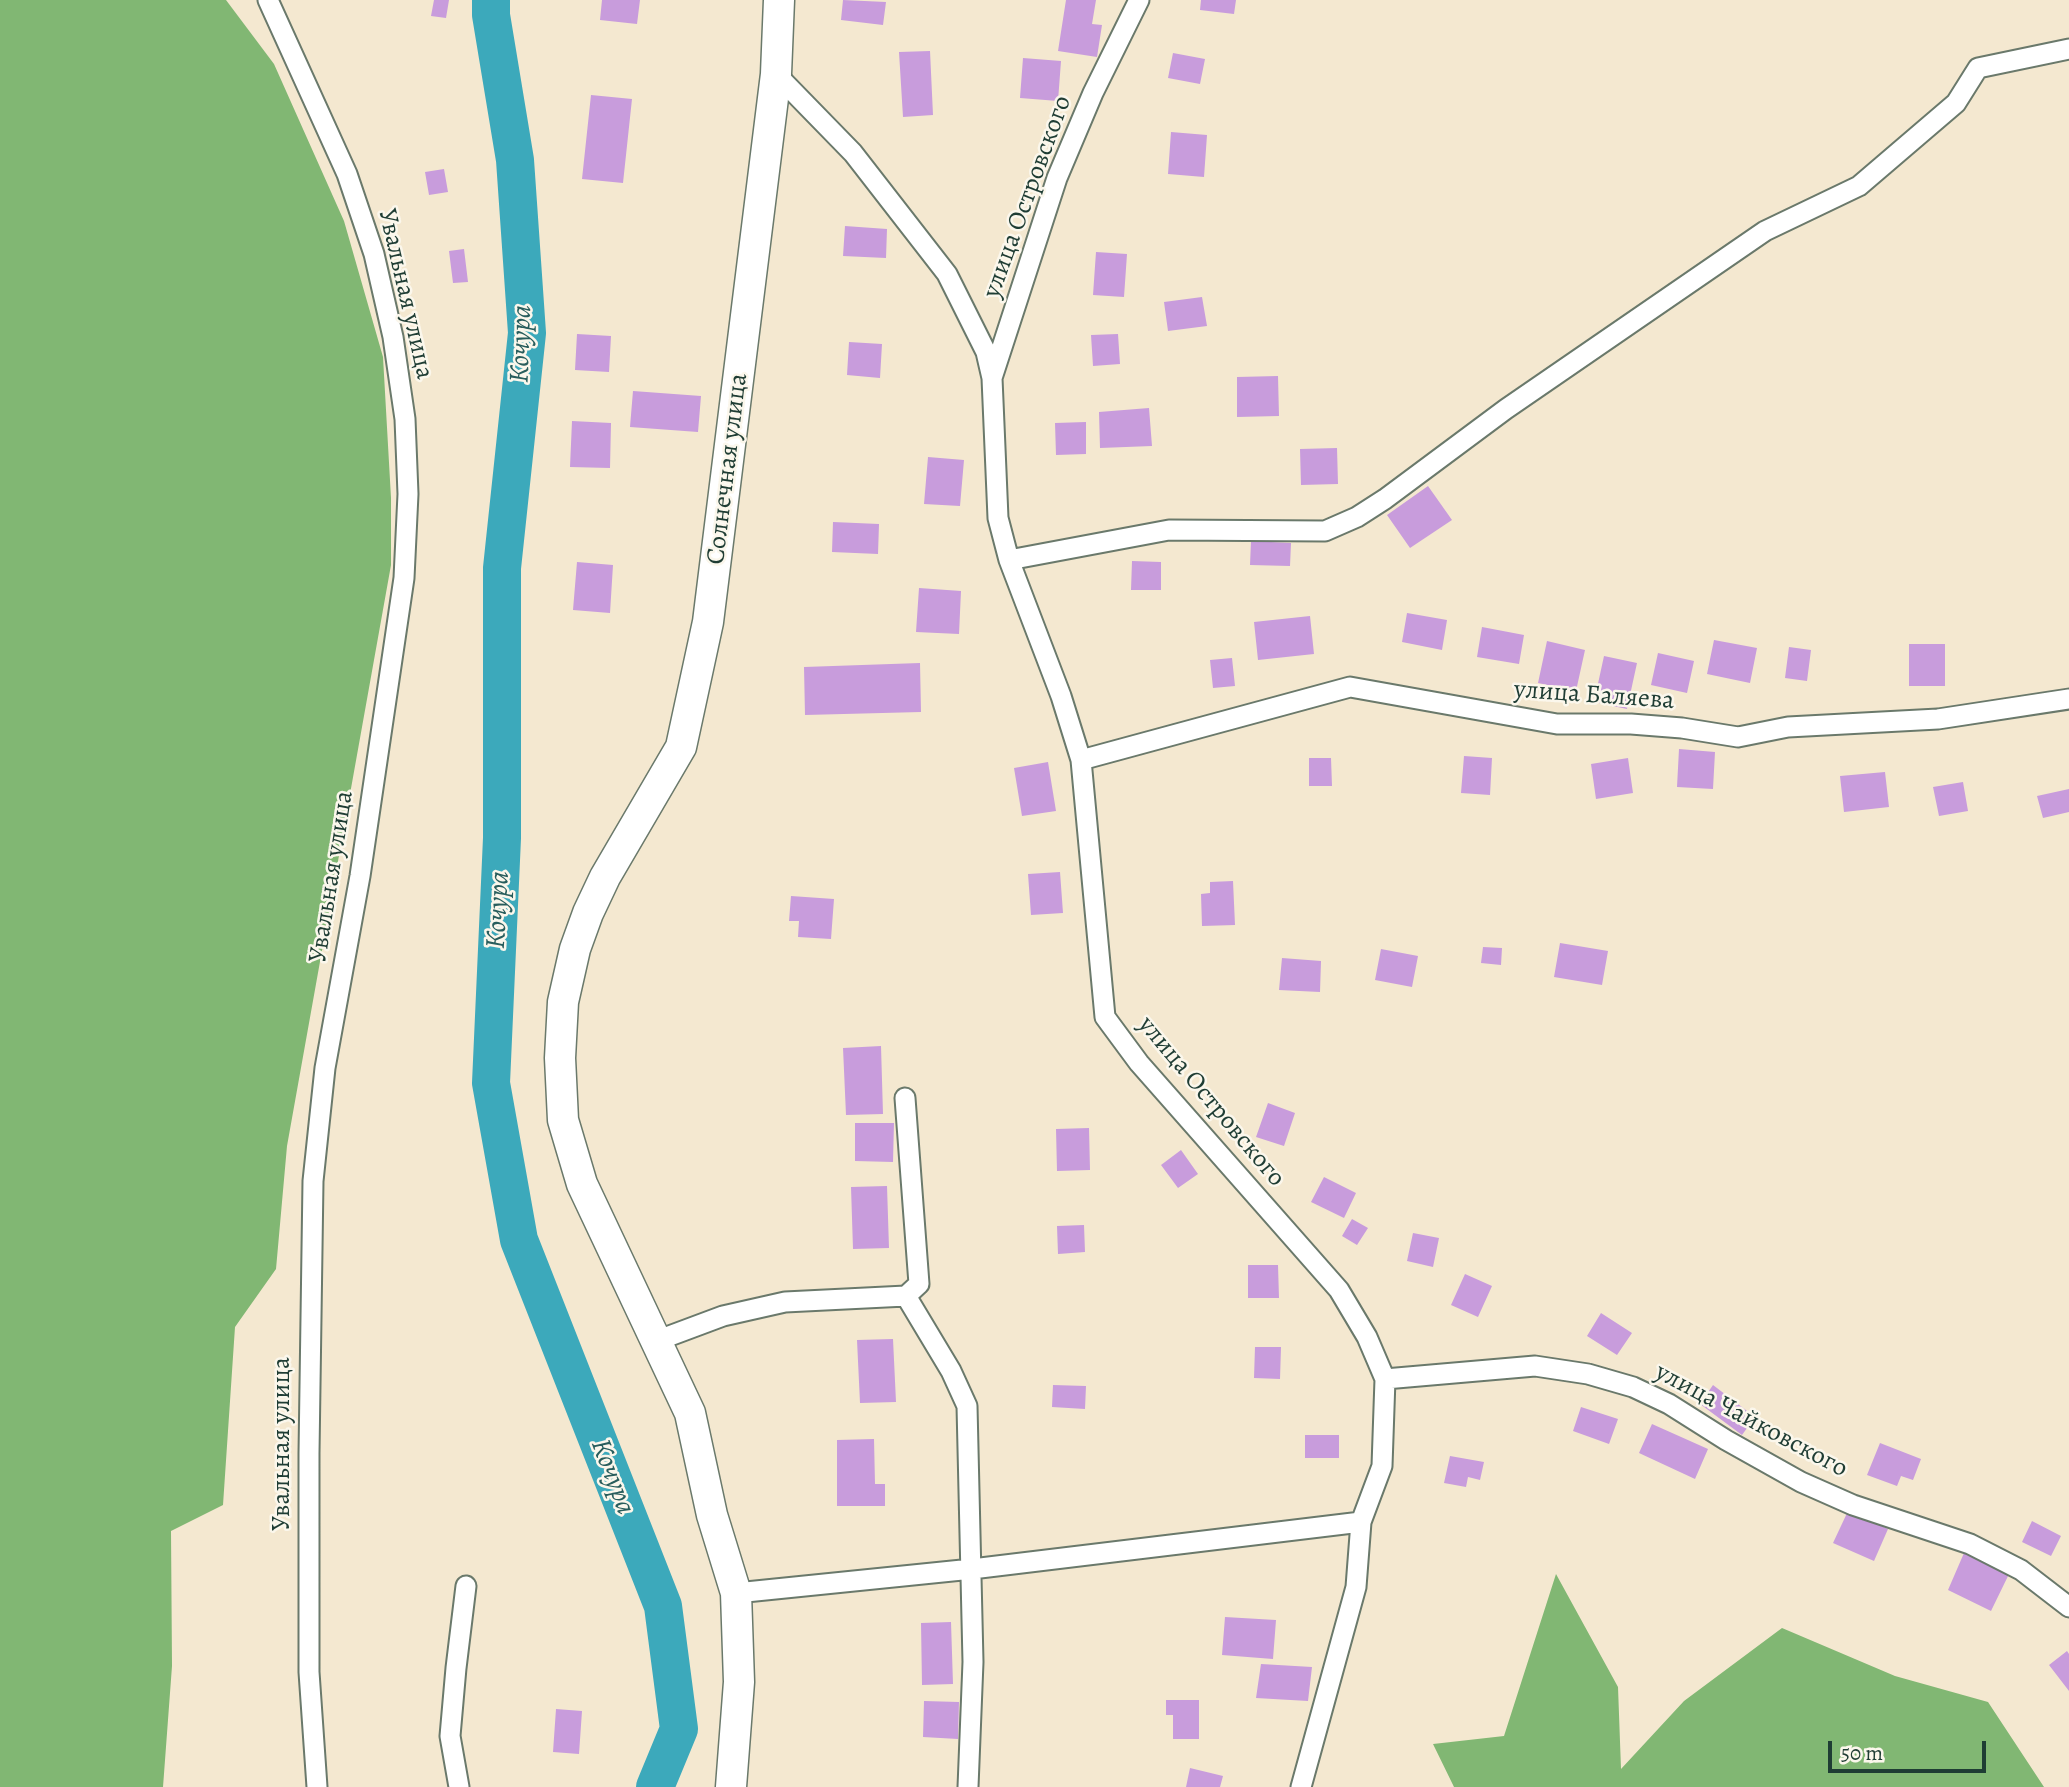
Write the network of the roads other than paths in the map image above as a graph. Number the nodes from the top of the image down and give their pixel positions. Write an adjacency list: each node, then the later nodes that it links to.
1 (268, 0): 19 (street, Увальная улица)
2 (779, 0): 5 (main road, Солнечная улица)
3 (1139, 0): 6 (street, улица Островского)
4 (2069, 49): 7 (street)
5 (776, 74): 6 (street, улица Островского); 12 (main road, Солнечная улица)
6 (992, 378): 7 (street, улица Островского)
7 (1009, 560): 9 (street, улица Островского)
8 (2069, 699): 9 (street, улица Баляева)
9 (1081, 760): 13 (street, улица Островского)
10 (905, 1098): 11 (street)
11 (906, 1296): 12 (street); 15 (street)
12 (656, 1341): 17 (main road, Солнечная улица)
13 (1385, 1379): 14 (street, улица Островского); 18 (street, улица Чайковского)
14 (1361, 1522): 15 (street); 23 (street, улица Островского)
15 (972, 1569): 17 (street); 22 (street)
16 (466, 1586): 20 (street)
17 (736, 1592): 21 (main road, Солнечная улица)
18 (2069, 1607)
19 (317, 1787)
20 (460, 1787)
21 (731, 1787)
22 (968, 1787)
23 (1301, 1787)

